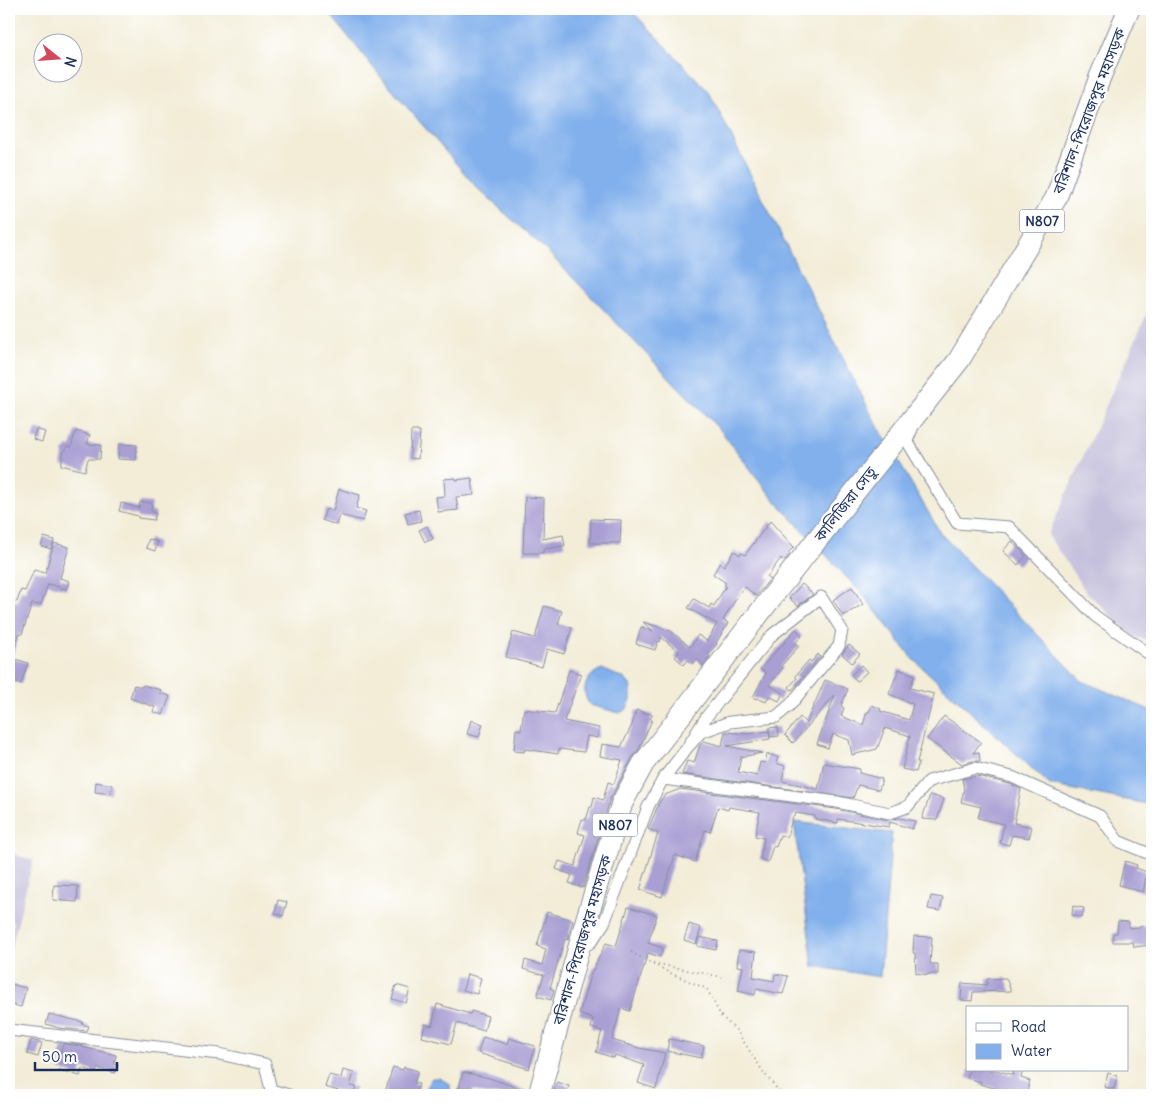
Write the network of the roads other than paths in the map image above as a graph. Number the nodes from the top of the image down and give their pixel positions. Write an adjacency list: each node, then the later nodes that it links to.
1 (1129, 9): 2 (highway, বরিশাল-পিরোজপুর মহাসড়ক / N807)
2 (921, 407): 3 (highway, কালিজিরা সেতু / N807); 4 (street)
3 (774, 594): 8 (highway, বরিশাল-পিরোজপুর মহাসড়ক / N807)
4 (1152, 656)
5 (687, 748): 5 (street); 6 (street)
6 (663, 779): 7 (street); 8 (street)
7 (1152, 855)
8 (578, 951): 11 (highway, বরিশাল-পিরোজপুর মহাসড়ক / N807)
9 (9, 1030): 10 (street)
10 (289, 1095)
11 (539, 1095)

